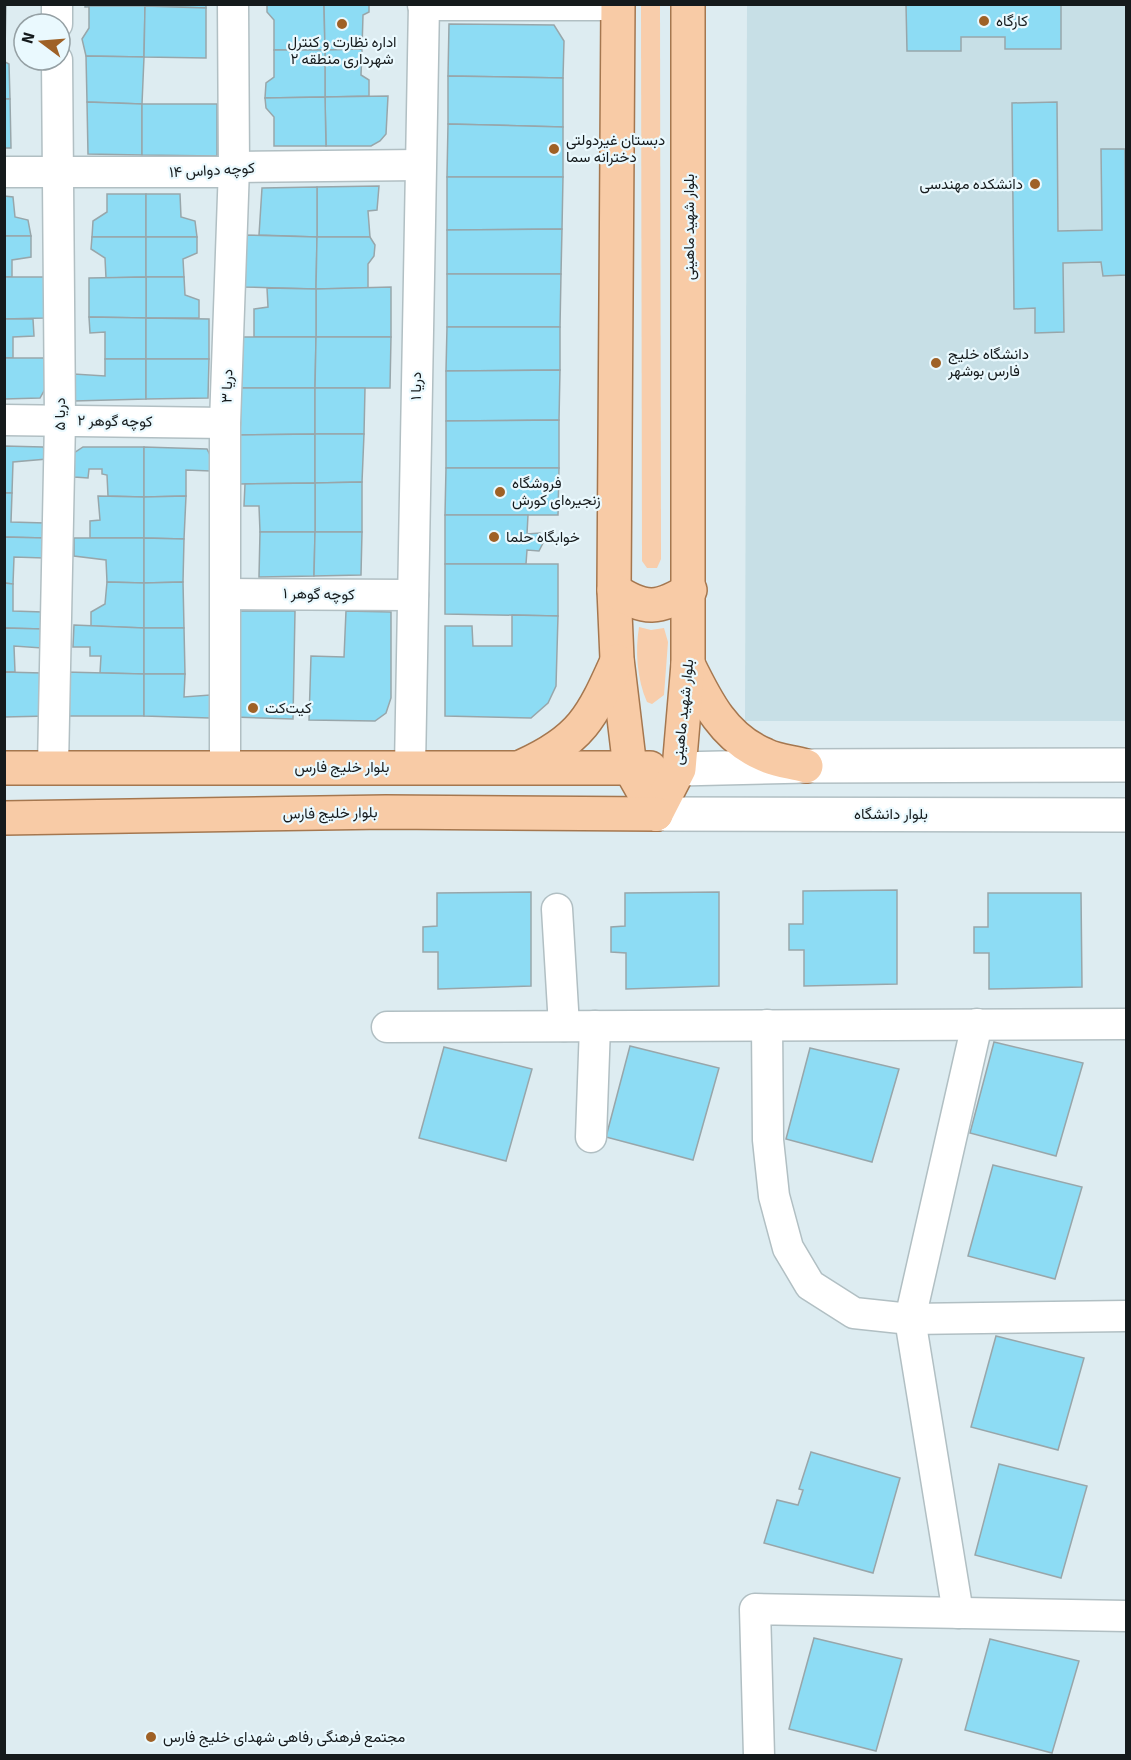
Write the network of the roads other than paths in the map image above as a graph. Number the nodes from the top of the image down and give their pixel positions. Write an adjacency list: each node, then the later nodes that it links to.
1 (233, 4): 7 (street, دریا ۳)
2 (618, 4): 4 (street); 13 (main road)
3 (688, 4): 14 (main road, بلوار شهید ماهینی)
4 (423, 5): 6 (street, دریا ۱)
5 (57, 72): 9 (street, دریا ۵)
6 (420, 165): 7 (street, کوچه دواس ۱۴); 16 (street, دریا ۱)
7 (234, 168): 9 (street, کوچه دواس ۱۴); 12 (street, دریا ۳)
8 (4, 172): 9 (street, کوچه دواس ۱۴)
9 (57, 174): 11 (street, دریا ۵)
10 (4, 420): 11 (street, کوچه گوهر ۲)
11 (60, 420): 12 (street, کوچه گوهر ۲); 21 (street, دریا ۵)
12 (225, 423): 15 (street, دریا ۳)
13 (614, 590): 14 (main road); 17 (main road)
14 (690, 590): 18 (main road, بلوار شهید ماهینی)
15 (226, 594): 16 (street, کوچه گوهر ۱); 22 (street, دریا ۳)
16 (413, 596): 23 (street, دریا ۱)
17 (617, 659): 25 (main road); 26 (main road)
18 (688, 664): 20 (main road); 27 (main road, بلوار شهید ماهینی)
19 (1126, 765): 20 (street)
20 (806, 766): 27 (street)
21 (53, 767): 22 (main road, بلوار خلیج‌ فارس); 24 (main road, بلوار خلیج‌ فارس)
22 (225, 767): 23 (main road, بلوار خلیج‌ فارس)
23 (410, 767): 25 (main road, بلوار خلیج‌ فارس)
24 (4, 768)
25 (519, 768): 26 (main road, بلوار خلیج‌ فارس)
26 (630, 768): 27 (main road, بلوار خلیج‌ فارس); 28 (main road)
27 (679, 769): 28 (main road, بلوار شهید ماهینی)
28 (656, 814): 29 (street, بلوار دانشگاه); 30 (main road, بلوار خلیج ‌فارس)
29 (1126, 815)
30 (4, 818)
31 (557, 909): 34 (street)
32 (977, 1024): 33 (street); 36 (street); 40 (street)
33 (1126, 1024)
34 (564, 1026): 35 (street); 37 (street)
35 (595, 1026): 36 (street); 38 (street)
36 (767, 1026): 40 (street)
37 (387, 1027)
38 (591, 1137)
39 (1126, 1317): 40 (street)
40 (910, 1318): 41 (street)
41 (958, 1613): 42 (street); 43 (street)
42 (1126, 1616)
43 (759, 1755)

